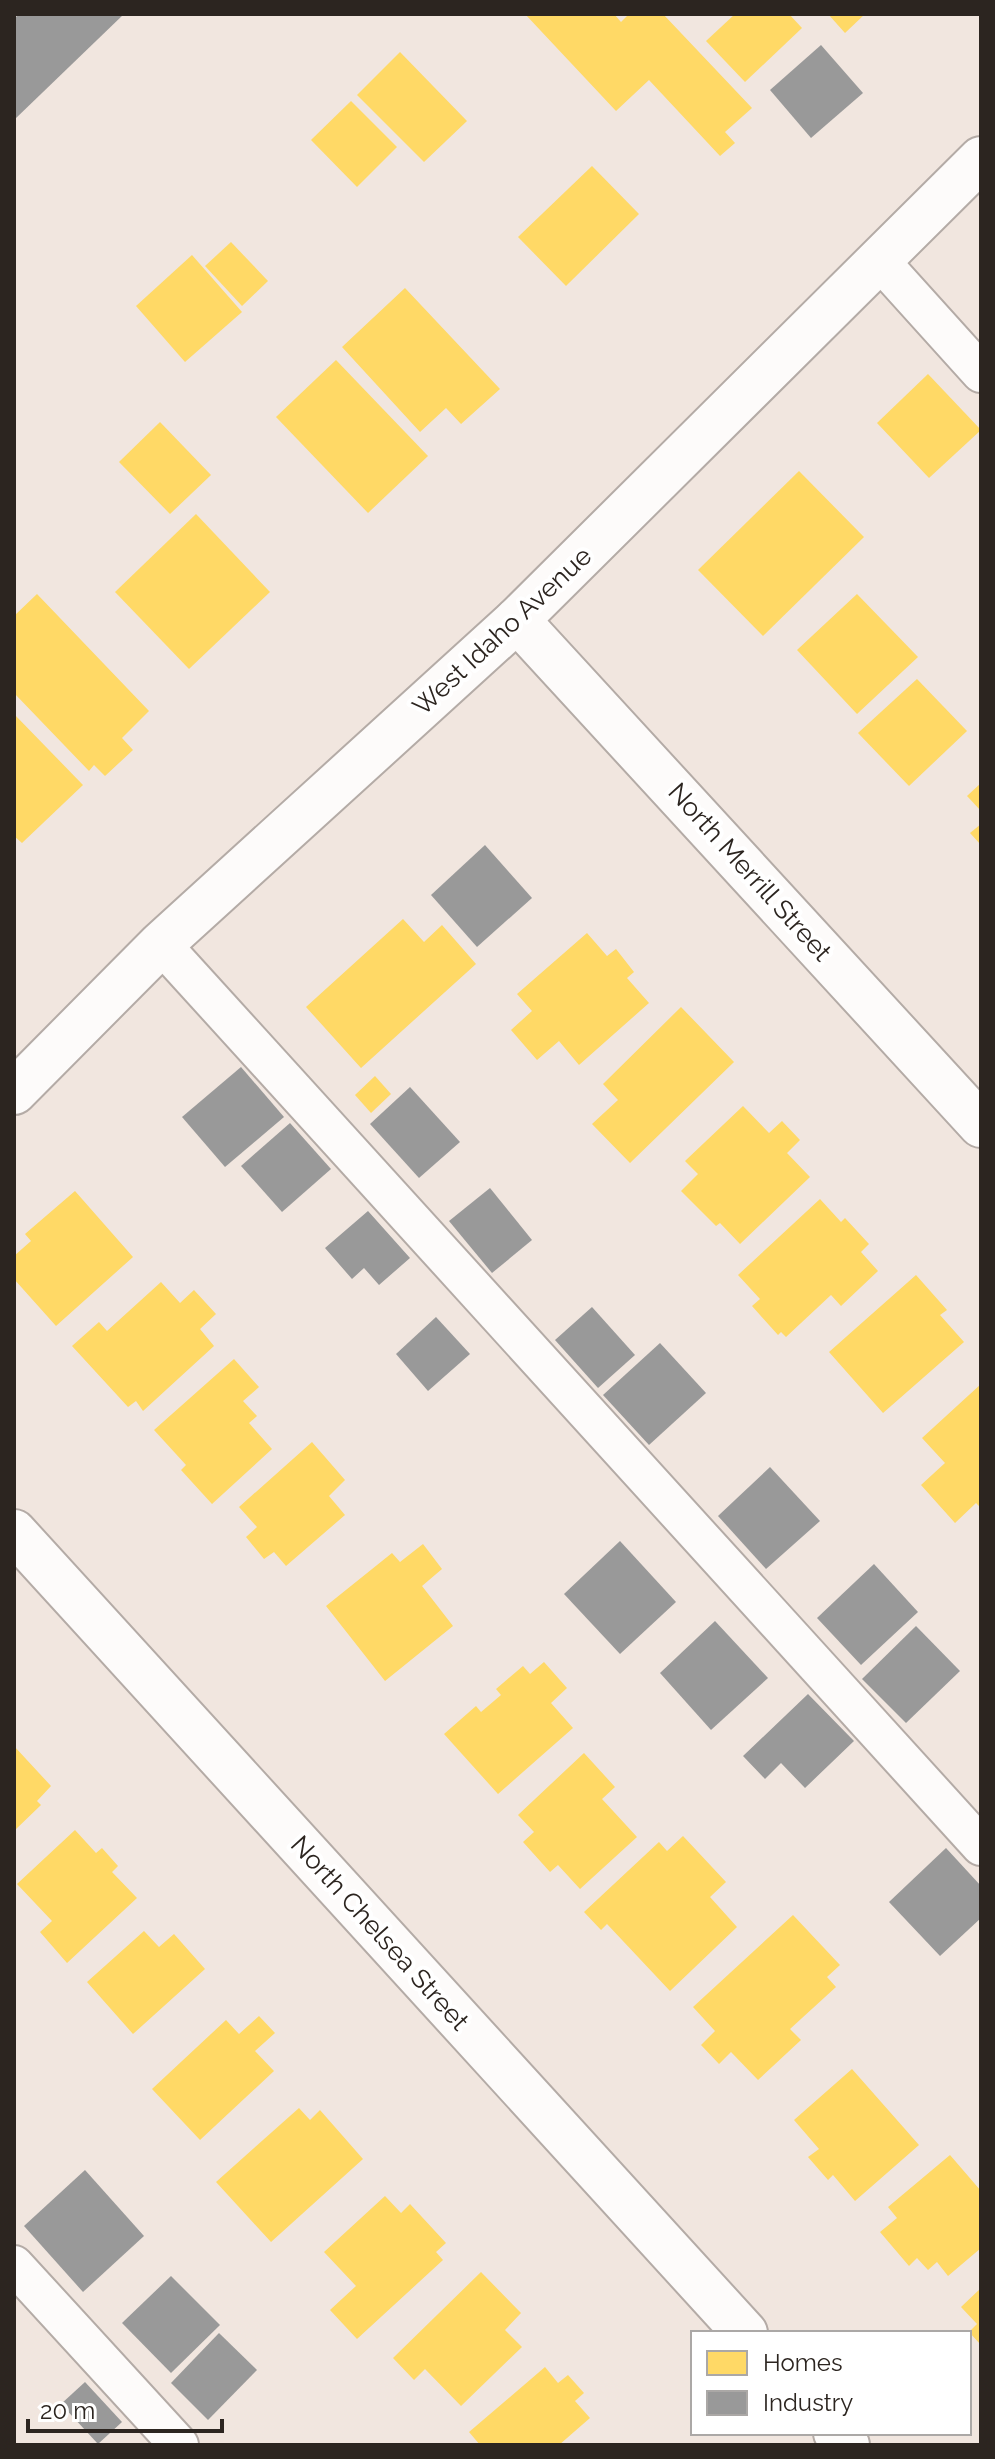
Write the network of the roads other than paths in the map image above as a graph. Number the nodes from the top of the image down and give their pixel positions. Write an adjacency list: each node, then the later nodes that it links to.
1 (981, 159): 2 (street, West Idaho Avenue)
2 (879, 260): 3 (lane); 4 (street, West Idaho Avenue)
3 (981, 373)
4 (517, 620): 5 (street, West Idaho Avenue); 7 (street, North Merrill Street)
5 (161, 944): 6 (street, West Idaho Avenue); 9 (lane)
6 (14, 1092)
7 (981, 1125)
8 (14, 1532): 11 (street, North Chelsea Street)
9 (981, 1846)
10 (14, 2265): 12 (lane)
11 (743, 2331)
12 (179, 2445)

